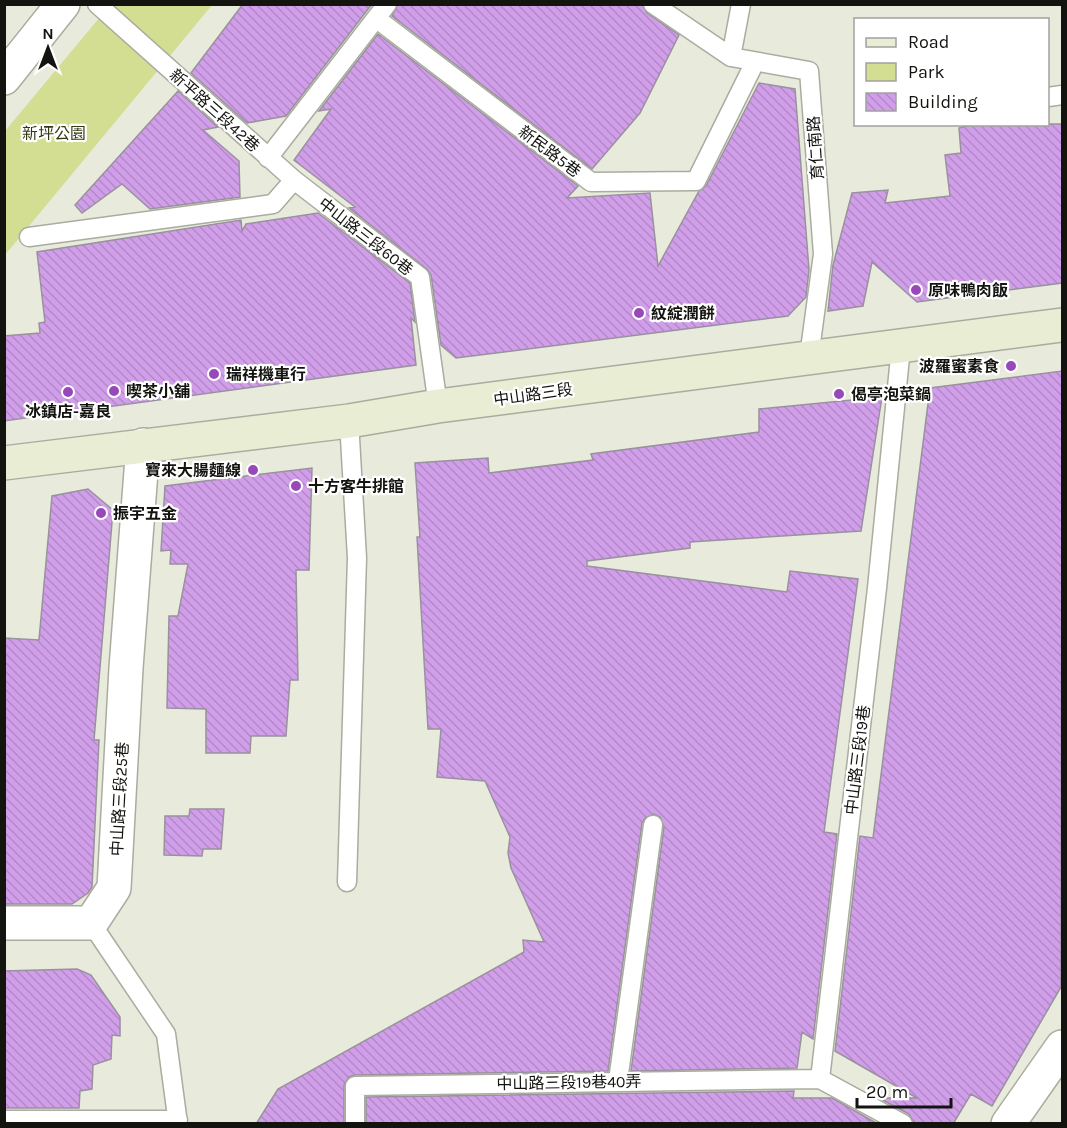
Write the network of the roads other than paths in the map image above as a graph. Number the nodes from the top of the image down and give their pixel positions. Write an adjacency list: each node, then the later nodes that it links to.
1 (63, 4): 8 (street)
2 (97, 4): 9 (lane, 新平路三段42巷)
3 (653, 4): 6 (lane, 育仁南路)
4 (741, 4): 6 (lane)
5 (382, 12): 7 (lane, 新民路5巷); 9 (lane, 新平路三段42巷)
6 (731, 57): 7 (lane, 育仁南路)
7 (755, 62): 14 (lane, 育仁南路)
8 (4, 78)
9 (268, 158): 10 (lane, 中山路三段60巷)
10 (294, 180): 11 (lane); 15 (lane, 中山路三段60巷)
11 (29, 237)
12 (1062, 325): 13 (street, 中山路三段)
13 (901, 347): 14 (street, 中山路三段); 24 (lane, 中山路三段19巷)
14 (809, 357): 15 (street, 中山路三段)
15 (438, 406): 16 (street, 中山路三段)
16 (349, 421): 17 (street, 中山路三段); 20 (lane)
17 (143, 445): 18 (street, 中山路三段); 22 (street, 中山路三段25巷)
18 (4, 463)
19 (653, 825): 25 (lane)
20 (347, 882)
21 (4, 923): 22 (street)
22 (91, 923): 27 (lane)
23 (1062, 1047): 30 (street)
24 (820, 1079): 25 (lane, 中山路三段19巷40弄); 29 (lane)
25 (618, 1081): 28 (lane, 中山路三段19巷40弄)
26 (4, 1120): 27 (lane)
27 (178, 1122)
28 (356, 1124)
29 (903, 1124)
30 (1008, 1124)

